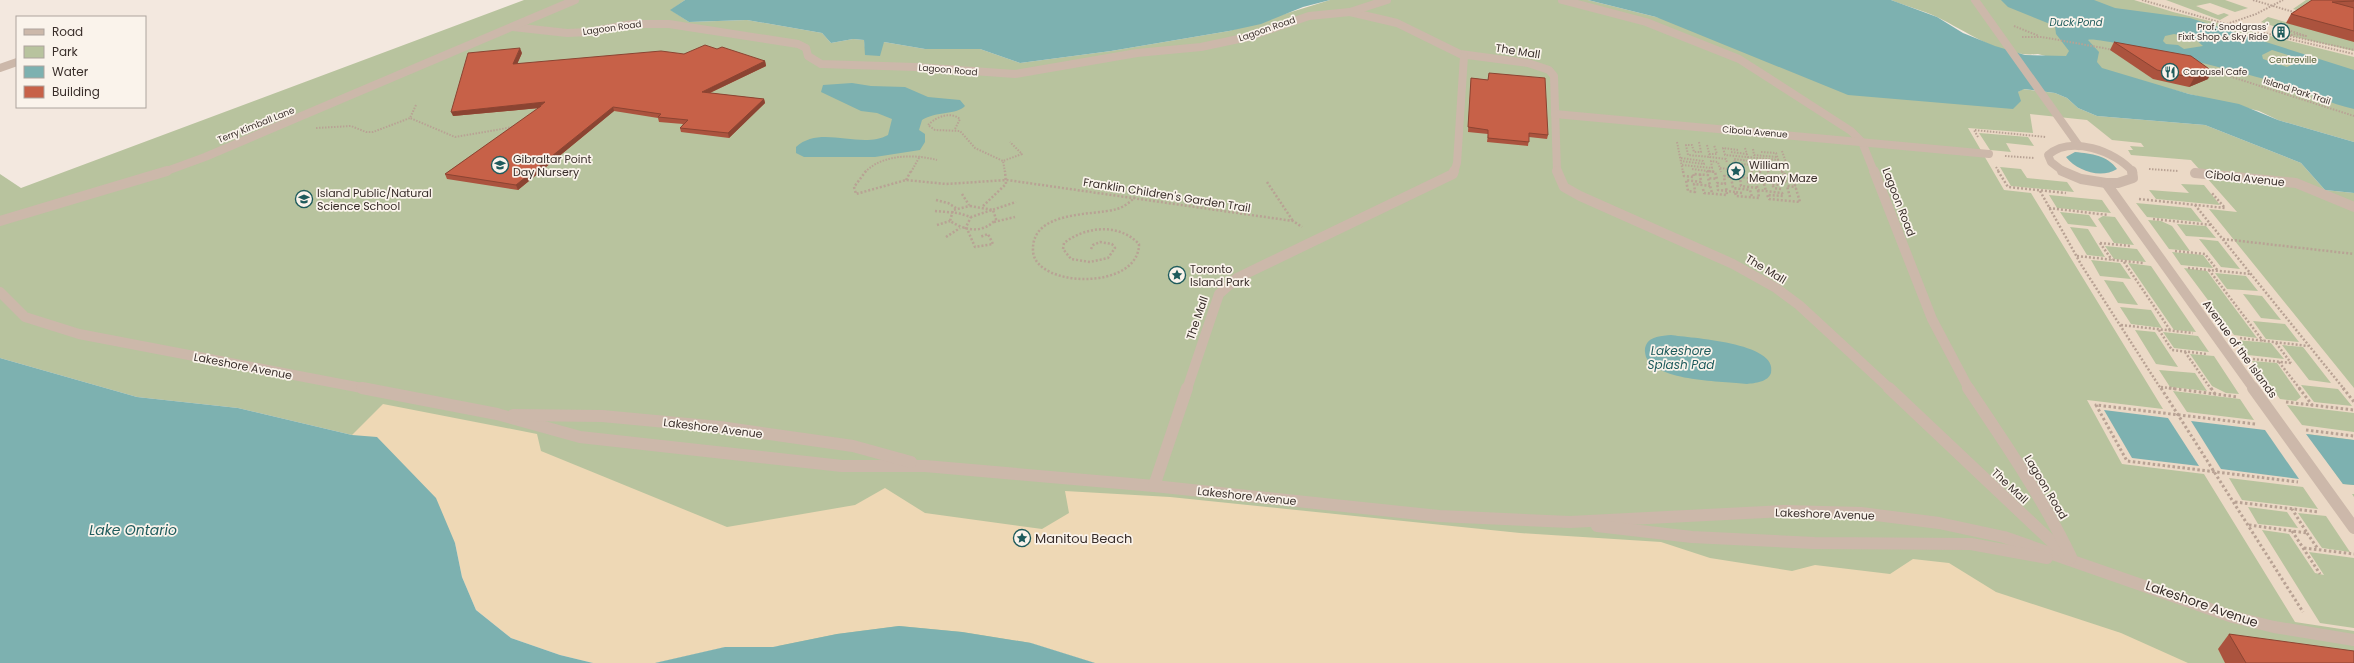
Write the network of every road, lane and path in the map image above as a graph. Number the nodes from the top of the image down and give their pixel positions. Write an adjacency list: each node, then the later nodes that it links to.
1 (576, 0): 12 (street, Terry Kimball Lane)
2 (1387, 0): 9 (street, Lagoon Road)
3 (1562, 0): 31 (street, Lagoon Road)
4 (1975, 0): 14 (street)
5 (2142, 0): 11 (path)
6 (2253, 0): 8 (path)
7 (2284, 0): 8 (path)
8 (2272, 6): 10 (path); 11 (path)
9 (1350, 12): 12 (street, Lagoon Road); 18 (street, The Mall)
10 (2301, 14)
11 (2226, 24): 17 (path)
12 (513, 27): 105 (street, Terry Kimball Lane)
13 (2285, 29): 16 (path)
14 (2003, 41): 15 (path); 32 (street)
15 (2115, 50)
16 (2354, 50)
17 (2354, 54)
18 (1464, 56): 23 (street, The Mall); 115 (street, The Mall)
19 (16, 62): 20 (street)
20 (0, 68)
21 (2208, 69): 24 (path, Island Park Trail)
22 (416, 105): 25 (path)
23 (1555, 114): 31 (street, Cibola Avenue); 156 (street, The Mall)
24 (2354, 116)
25 (410, 118): 26 (path); 27 (path)
26 (514, 127)
27 (312, 128)
28 (955, 129): 28 (path); 46 (path)
29 (1010, 142): 46 (path)
30 (1699, 142): 38 (path); 42 (path); 47 (path)
31 (1862, 142): 40 (street, Cibola Avenue); 156 (street, Lagoon Road)
32 (2077, 143): 40 (path); 49 (street); 54 (street)
33 (1737, 146): 38 (path)
34 (1744, 147): 39 (path)
35 (1738, 150): 43 (path)
36 (1731, 152): 39 (path)
37 (1761, 152): 44 (path)
38 (1709, 154): 42 (path)
39 (1747, 154): 43 (path)
40 (1989, 154): 49 (path); 83 (path)
41 (920, 156): 45 (path); 67 (path); 67 (path)
42 (1710, 157): 50 (path)
43 (1747, 157): 48 (path); 60 (path)
44 (1778, 157): 48 (path); 53 (path)
45 (937, 160)
46 (1003, 160): 68 (path)
47 (1681, 160): 47 (path); 52 (path)
48 (1779, 160): 53 (path)
49 (2050, 160): 74 (street)
50 (1727, 163)
51 (1772, 163): 53 (path)
52 (1682, 165): 55 (path); 63 (path)
53 (1781, 167): 64 (path)
54 (2131, 167): 62 (path, Cibola Avenue); 74 (street)
55 (1720, 168): 57 (path); 59 (path)
56 (1692, 169): 58 (path)
57 (1736, 170)
58 (1707, 171): 63 (path); 75 (path)
59 (1721, 172)
60 (1752, 172)
61 (1760, 173): 66 (path)
62 (2195, 173): 96 (path); 98 (street, Cibola Avenue)
63 (1700, 174): 75 (path)
64 (1783, 174): 65 (path); 73 (path)
65 (1802, 176)
66 (1754, 179): 69 (path); 79 (path)
67 (906, 180): 68 (path, Franklin Children's Garden Trail)
68 (1007, 180): 89 (path, Franklin Children's Garden Trail); 97 (path)
69 (1763, 180): 70 (path); 82 (path)
70 (1771, 181)
71 (1267, 182): 107 (path)
72 (1747, 182): 79 (path)
73 (1786, 182): 77 (path); 80 (path)
74 (2106, 183): 92 (street, Avenue of the Islands)
75 (1710, 186): 85 (path)
76 (1726, 187): 81 (path)
77 (1796, 187): 82 (path); 91 (path)
78 (1703, 189): 85 (path)
79 (1757, 189): 82 (path); 90 (path)
80 (1781, 189)
81 (1727, 191): 84 (path); 85 (path); 90 (path)
82 (1766, 191)
83 (2040, 191): 87 (path); 138 (path)
84 (1735, 192): 86 (path); 90 (path)
85 (1712, 193)
86 (1742, 193)
87 (2070, 193)
88 (962, 194): 95 (path)
89 (1135, 197): 107 (path, Franklin Children's Garden Trail); 118 (path)
90 (1752, 197)
91 (1790, 197)
92 (2116, 197): 96 (path); 139 (street, Avenue of the Islands)
93 (936, 200): 99 (path)
94 (1016, 202): 100 (path)
95 (970, 205): 97 (path); 99 (path)
96 (2195, 205): 116 (path)
97 (982, 206): 100 (path)
98 (2354, 207)
99 (956, 208): 102 (path)
100 (993, 210): 103 (path); 108 (path)
101 (935, 211): 102 (path)
102 (952, 213): 103 (path); 106 (path)
103 (971, 217): 111 (path)
104 (1015, 217): 108 (path)
105 (0, 221)
106 (950, 221): 109 (path); 110 (path)
107 (1293, 221): 115 (path, Franklin Children's Garden Trail)
108 (994, 222): 112 (path)
109 (937, 225)
110 (960, 228): 111 (path); 113 (path)
111 (965, 229): 112 (path)
112 (968, 231): 114 (path)
113 (946, 237)
114 (980, 237)
115 (1320, 238): 144 (street, The Mall)
116 (2223, 239): 120 (path); 135 (path)
117 (2100, 243): 121 (path)
118 (1091, 249)
119 (2205, 254): 124 (path)
120 (2354, 254)
121 (2112, 260)
122 (2124, 261): 127 (path)
123 (2208, 270): 128 (path)
124 (2218, 271)
125 (0, 292): 137 (street, Lakeshore Avenue)
126 (2159, 329): 130 (path)
127 (2171, 331)
128 (2264, 341)
129 (2275, 342): 133 (path)
130 (2172, 350)
131 (2185, 352): 134 (path)
132 (2279, 362): 136 (path)
133 (2291, 363)
134 (2215, 394)
135 (2354, 402)
136 (2312, 405)
137 (497, 414): 141 (street, Lakeshore Avenue); 141 (street, Lakeshore Avenue)
138 (2178, 414): 139 (path); 142 (path); 142 (path)
139 (2281, 427): 140 (path); 143 (street, Avenue of the Islands)
140 (2354, 436)
141 (925, 466): 144 (street, Lakeshore Avenue)
142 (2216, 472): 143 (path); 145 (path)
143 (2323, 485): 147 (street, Avenue of the Islands)
144 (1154, 486): 148 (street, Lakeshore Avenue)
145 (2234, 502): 146 (path); 149 (path)
146 (2292, 509): 147 (path); 152 (path)
147 (2344, 515): 150 (street, Avenue of the Islands)
148 (1570, 522): 156 (street, Lakeshore Avenue); 156 (street, Lakeshore Avenue)
149 (2249, 525): 151 (path); 158 (path)
150 (2354, 528)
151 (2292, 531): 152 (path); 153 (path)
152 (2307, 533): 154 (path)
153 (2303, 548): 154 (path); 157 (path)
154 (2318, 550): 155 (path)
155 (2354, 554)
156 (2075, 563): 158 (street, Lakeshore Avenue)
157 (2320, 574)
158 (2316, 635): 159 (street, Lakeshore Avenue)
159 (2354, 640)

